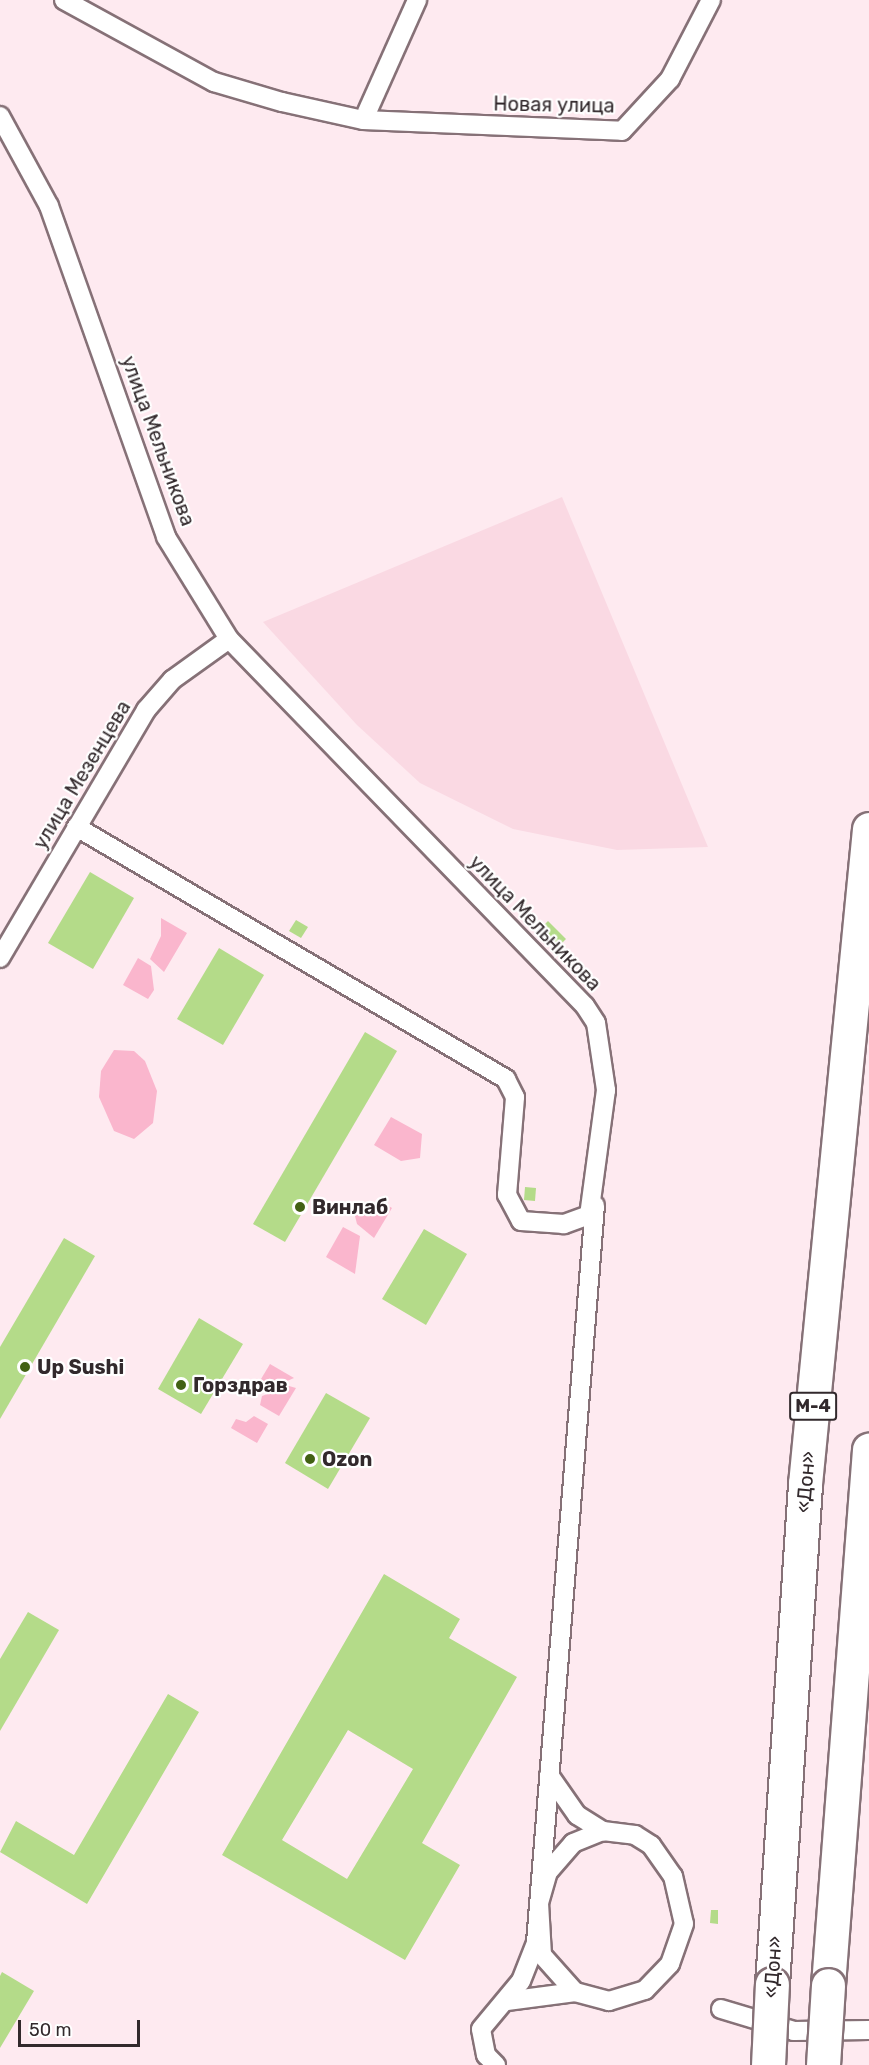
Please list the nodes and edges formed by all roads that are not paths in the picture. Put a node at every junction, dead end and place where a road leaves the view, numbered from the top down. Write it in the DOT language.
graph roads {
  1 [pos="64,0"];
  2 [pos="417,0"];
  3 [pos="711,0"];
  4 [pos="0,116"];
  5 [pos="365,116"];
  6 [pos="229,639"];
  7 [pos="77,827"];
  8 [pos="869,829"];
  9 [pos="0,958"];
  10 [pos="595,1201"];
  11 [pos="869,1450"];
  12 [pos="549,1775"];
  13 [pos="603,1831"];
  14 [pos="539,1904"];
  15 [pos="575,1992"];
  16 [pos="507,2001"];
  17 [pos="721,2008"];
  18 [pos="869,2030"];
  19 [pos="496,2065"];
  20 [pos="768,2065"];
  21 [pos="823,2065"];
  1 -- 5 [label="street, Новая улица"];
  2 -- 5 [label="street"];
  3 -- 5 [label="street, Новая улица"];
  4 -- 6 [label="street, улица Мельникова"];
  6 -- 7 [label="street, улица Мезенцева"];
  6 -- 10 [label="street, улица Мельникова"];
  7 -- 9 [label="street, улица Мезенцева"];
  7 -- 10 [label="street"];
  8 -- 20 [label="highway, «Дон» / М-4, bridge"];
  10 -- 12 [label="street, улица Мельникова"];
  11 -- 21 [label="highway, bridge"];
  12 -- 13 [label="street"];
  12 -- 14 [label="street, улица Мельникова"];
  13 -- 14 [label="street"];
  13 -- 15 [label="street"];
  14 -- 15 [label="street"];
  14 -- 16 [label="street"];
  15 -- 16 [label="street"];
  16 -- 19 [label="street"];
  17 -- 18 [label="street"];
}
